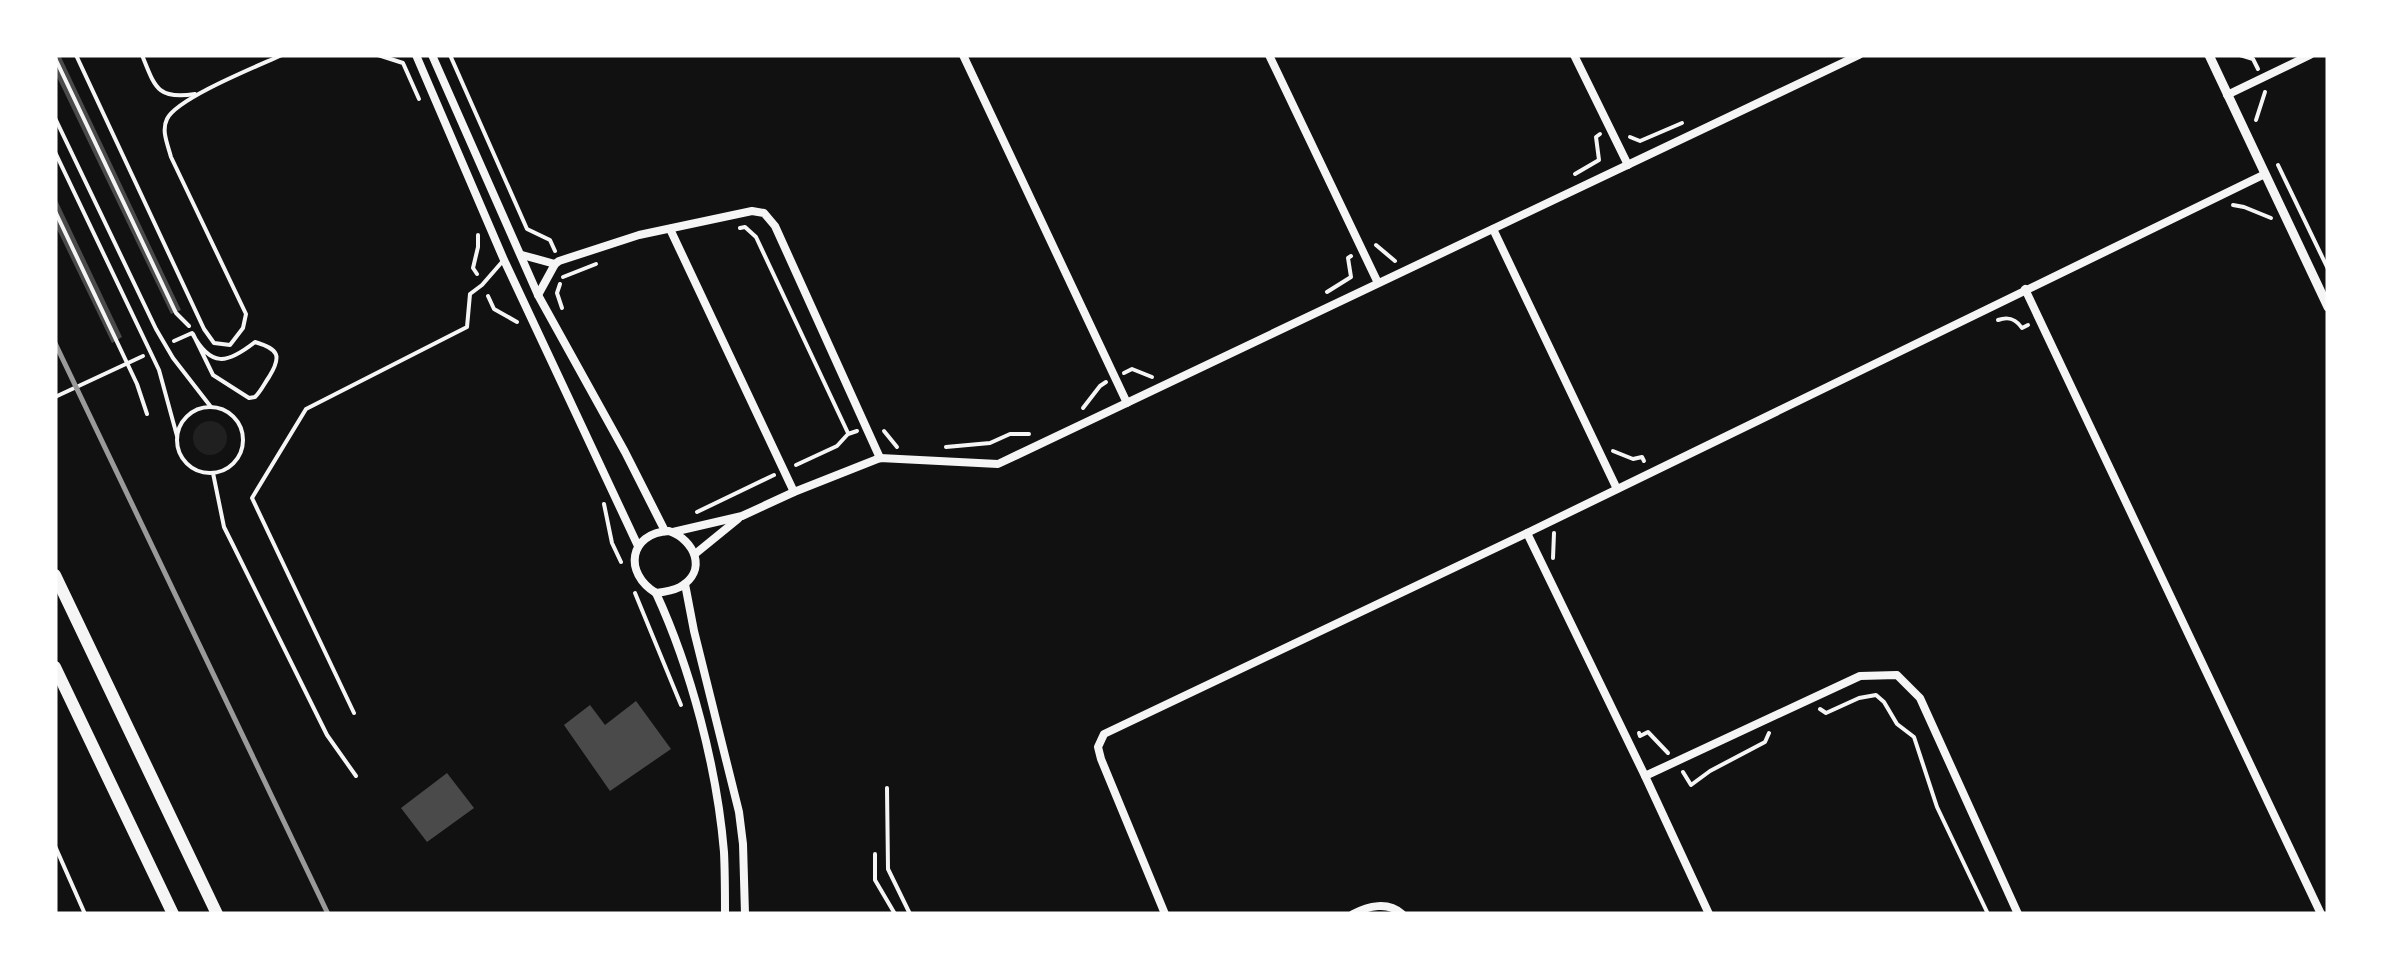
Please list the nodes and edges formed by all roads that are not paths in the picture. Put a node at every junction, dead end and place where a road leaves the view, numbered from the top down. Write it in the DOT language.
graph roads {
  1 [pos="76,55"];
  2 [pos="142,55"];
  3 [pos="282,55"];
  4 [pos="416,55"];
  5 [pos="432,55"];
  6 [pos="963,55"];
  7 [pos="1269,55"];
  8 [pos="1574,55"];
  9 [pos="1859,55"];
  10 [pos="2208,55"];
  11 [pos="2310,55"];
  12 [pos="200,94"];
  13 [pos="2228,95"];
  14 [pos="55,118"];
  15 [pos="55,152"];
  16 [pos="1628,165"];
  17 [pos="2265,174"];
  18 [pos="670,229"];
  19 [pos="1493,229"];
  20 [pos="522,255"];
  21 [pos="504,260"];
  22 [pos="557,262"];
  23 [pos="1378,283"];
  24 [pos="2025,289"];
  25 [pos="538,295"];
  26 [pos="2328,307"];
  27 [pos="1127,403"];
  28 [pos="212,406"];
  29 [pos="176,436"];
  30 [pos="880,458"];
  31 [pos="213,474"];
  32 [pos="1617,489"];
  33 [pos="794,492"];
  34 [pos="742,516"];
  35 [pos="669,532"];
  36 [pos="1526,534"];
  37 [pos="638,546"];
  38 [pos="695,554"];
  39 [pos="55,576"];
  40 [pos="685,584"];
  41 [pos="656,593"];
  42 [pos="55,667"];
  43 [pos="354,713"];
  44 [pos="724,746"];
  45 [pos="708,751"];
  46 [pos="356,776"];
  47 [pos="1645,776"];
  48 [pos="887,788"];
  49 [pos="173,914"];
  50 [pos="218,914"];
  51 [pos="725,914"];
  52 [pos="745,914"];
  53 [pos="910,914"];
  54 [pos="1165,914"];
  55 [pos="1353,914"];
  56 [pos="1402,914"];
  57 [pos="1709,914"];
  58 [pos="2018,914"];
  59 [pos="2320,914"];
  1 -- 12 [label="lane"];
  2 -- 12 [label="lane"];
  3 -- 12 [label="lane"];
  4 -- 21 [label="street"];
  5 -- 20 [label="street"];
  6 -- 27 [label="street"];
  7 -- 23 [label="street"];
  8 -- 16 [label="street"];
  9 -- 16 [label="street"];
  10 -- 13 [label="street"];
  11 -- 13 [label="street"];
  13 -- 17 [label="street"];
  14 -- 28 [label="lane"];
  15 -- 29 [label="lane"];
  16 -- 19 [label="street"];
  17 -- 24 [label="street"];
  17 -- 26 [label="street"];
  18 -- 22 [label="street"];
  18 -- 30 [label="street"];
  18 -- 33 [label="street"];
  19 -- 23 [label="street"];
  19 -- 32 [label="street"];
  20 -- 22 [label="street"];
  20 -- 25 [label="street"];
  21 -- 37 [label="street"];
  21 -- 43 [label="lane"];
  22 -- 25 [label="street"];
  23 -- 27 [label="street"];
  24 -- 32 [label="street"];
  24 -- 59 [label="street"];
  25 -- 35 [label="street"];
  27 -- 30 [label="street"];
  28 -- 29 [label="lane"];
  28 -- 31 [label="lane"];
  29 -- 31 [label="lane"];
  30 -- 33 [label="street"];
  31 -- 46 [label="lane"];
  32 -- 36 [label="street"];
  33 -- 34 [label="street"];
  34 -- 35 [label="street"];
  34 -- 38 [label="street"];
  35 -- 37 [label="street"];
  35 -- 38 [label="street"];
  36 -- 47 [label="street"];
  36 -- 54 [label="street"];
  37 -- 41 [label="street"];
  38 -- 40 [label="street"];
  39 -- 50 [label="highway"];
  40 -- 41 [label="street"];
  40 -- 44 [label="street"];
  41 -- 45 [label="street"];
  42 -- 49 [label="highway"];
  44 -- 45 [label="street"];
  44 -- 52 [label="street"];
  45 -- 51 [label="street"];
  47 -- 57 [label="street"];
  47 -- 58 [label="street"];
  48 -- 53 [label="lane"];
  55 -- 56 [label="street"];
}
